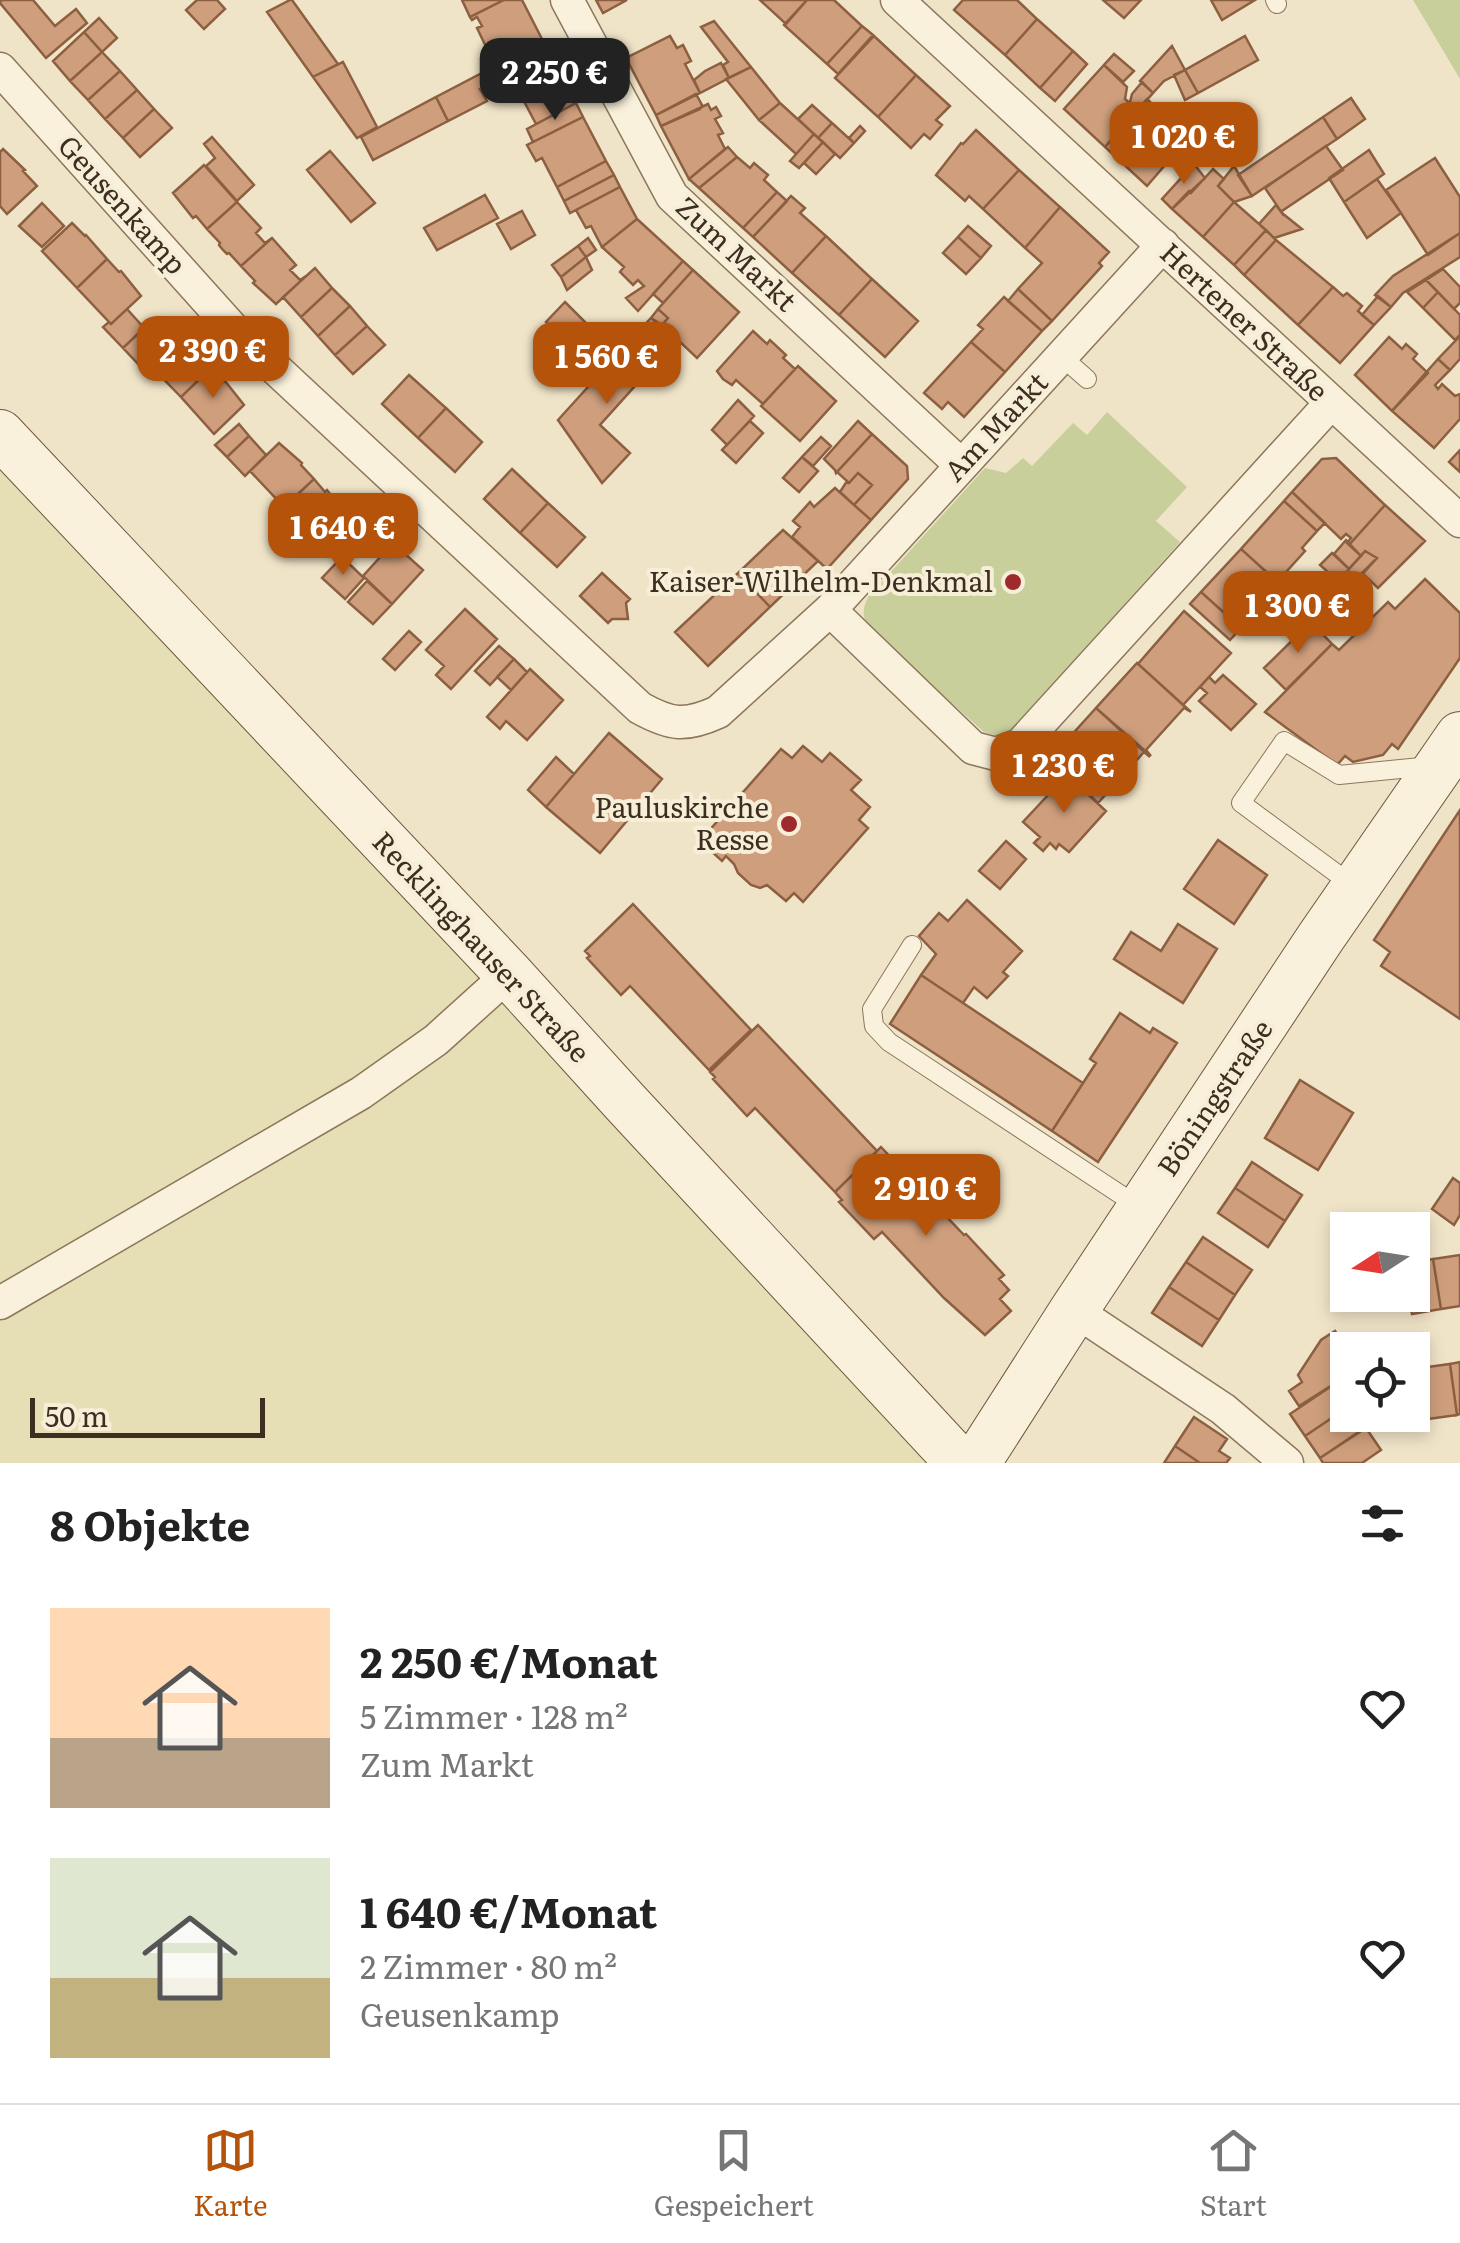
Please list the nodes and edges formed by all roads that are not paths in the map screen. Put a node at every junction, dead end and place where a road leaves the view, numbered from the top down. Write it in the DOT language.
graph roads {
  1 [pos="567,0"];
  2 [pos="896,0"];
  3 [pos="0,69"];
  4 [pos="1163,245"];
  5 [pos="1061,356"];
  6 [pos="1087,379"];
  7 [pos="1331,403"];
  8 [pos="0,434"];
  9 [pos="961,464"];
  10 [pos="1460,521"];
  11 [pos="830,610"];
  12 [pos="696,722"];
  13 [pos="1450,751"];
  14 [pos="1356,887"];
  15 [pos="912,945"];
  16 [pos="509,974"];
  17 [pos="1142,1208"];
  18 [pos="0,1303"];
  19 [pos="1074,1310"];
  20 [pos="960,1463"];
  21 [pos="976,1463"];
  22 [pos="1287,1463"];
  1 -- 9 [label="street, Zum Markt"];
  2 -- 4 [label="street, Hertener Straße"];
  3 -- 12 [label="street, Geusenkamp"];
  4 -- 5 [label="street, Am Markt"];
  4 -- 7 [label="street, Hertener Straße"];
  5 -- 6 [label="lane"];
  5 -- 9 [label="street, Am Markt"];
  7 -- 10 [label="street, Hertener Straße"];
  7 -- 11 [label="street"];
  8 -- 16 [label="main road, Recklinghauser Straße"];
  9 -- 11 [label="street, Am Markt"];
  11 -- 12 [label="street, Am Markt"];
  13 -- 14 [label="main road, Böningstraße"];
  13 -- 14 [label="lane"];
  14 -- 17 [label="main road, Böningstraße"];
  15 -- 17 [label="lane"];
  16 -- 18 [label="street"];
  16 -- 20 [label="main road, Recklinghauser Straße"];
  17 -- 19 [label="main road, Böningstraße"];
  19 -- 21 [label="main road, Böningstraße"];
  19 -- 22 [label="street"];
}
